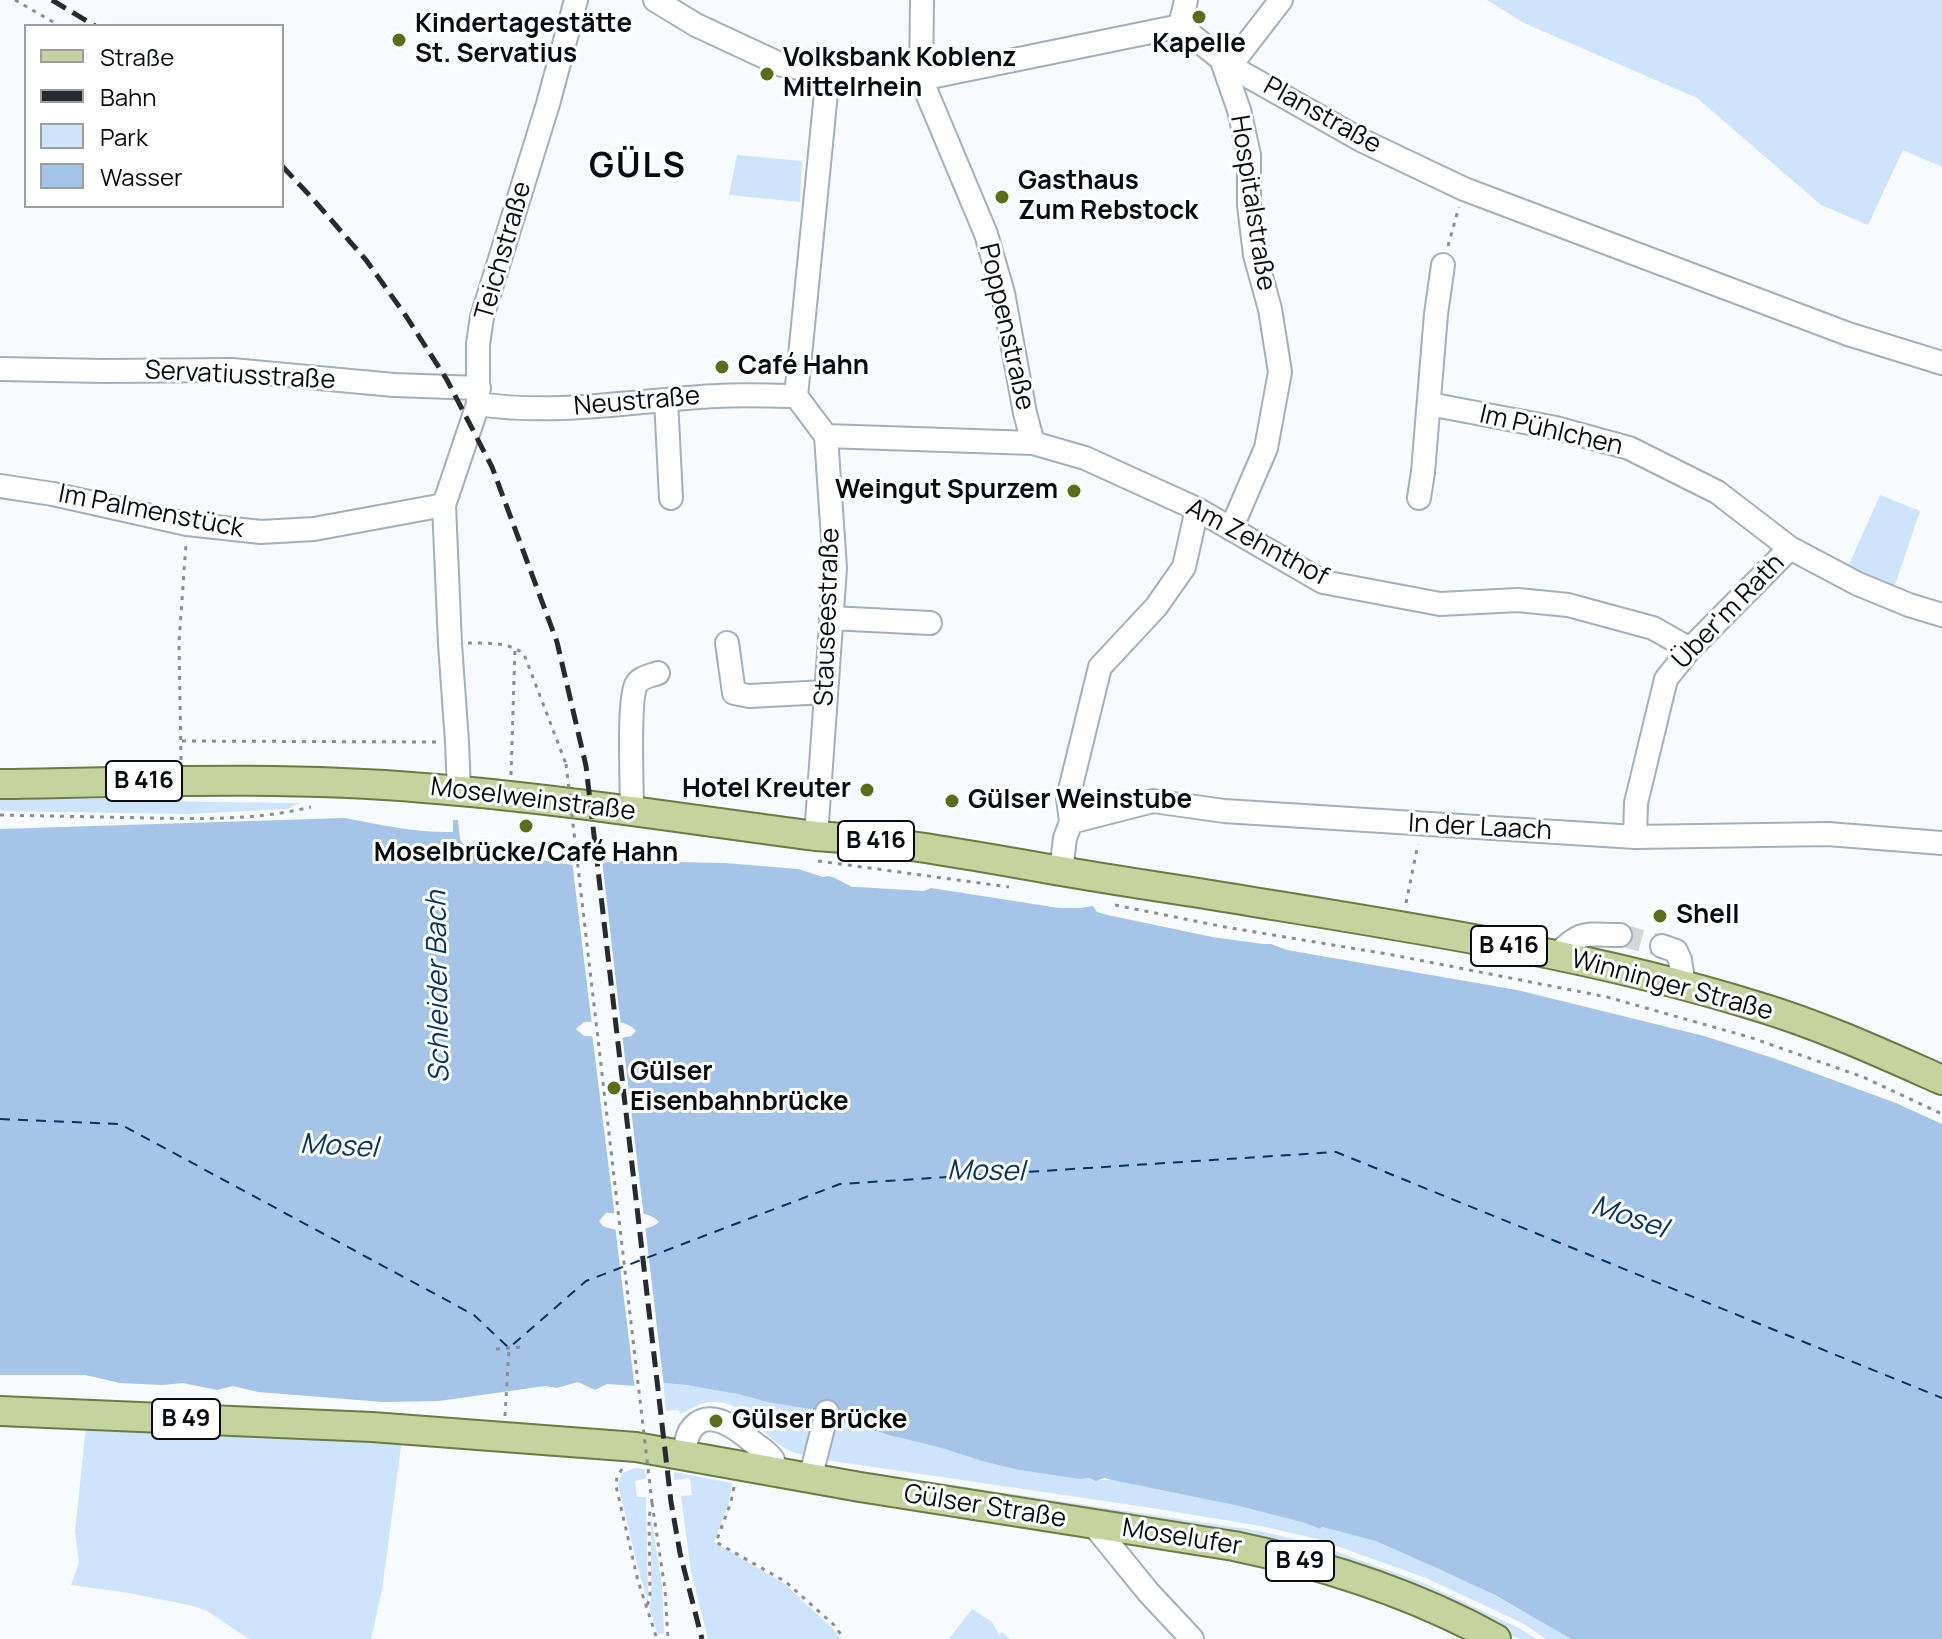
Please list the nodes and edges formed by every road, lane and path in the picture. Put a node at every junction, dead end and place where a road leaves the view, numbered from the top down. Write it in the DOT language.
graph roads {
  1 [pos="15,0"];
  2 [pos="576,0"];
  3 [pos="655,0"];
  4 [pos="922,0"];
  5 [pos="1186,0"];
  6 [pos="1281,0"];
  7 [pos="57,24"];
  8 [pos="1180,26"];
  9 [pos="1226,63"];
  10 [pos="828,73"];
  11 [pos="921,79"];
  12 [pos="1464,189"];
  13 [pos="1443,265"];
  14 [pos="1942,363"];
  15 [pos="0,369"];
  16 [pos="478,396"];
  17 [pos="796,396"];
  18 [pos="666,400"];
  19 [pos="1429,404"];
  20 [pos="826,436"];
  21 [pos="1033,443"];
  22 [pos="0,486"];
  23 [pos="671,498"];
  24 [pos="1419,498"];
  25 [pos="444,505"];
  26 [pos="1197,509"];
  27 [pos="187,524"];
  28 [pos="1231,529"];
  29 [pos="1790,548"];
  30 [pos="1942,615"];
  31 [pos="831,618"];
  32 [pos="930,623"];
  33 [pos="727,643"];
  34 [pos="465,644"];
  35 [pos="515,647"];
  36 [pos="1690,649"];
  37 [pos="658,673"];
  38 [pos="826,692"];
  39 [pos="182,741"];
  40 [pos="457,742"];
  41 [pos="511,776"];
  42 [pos="180,781"];
  43 [pos="0,784"];
  44 [pos="459,791"];
  45 [pos="322,804"];
  46 [pos="632,811"];
  47 [pos="0,815"];
  48 [pos="1071,822"];
  49 [pos="1422,825"];
  50 [pos="816,836"];
  51 [pos="1635,837"];
  52 [pos="1942,843"];
  53 [pos="852,866"];
  54 [pos="1061,871"];
  55 [pos="1014,888"];
  56 [pos="1103,903"];
  57 [pos="1404,912"];
  58 [pos="1620,935"];
  59 [pos="1662,946"];
  60 [pos="1557,955"];
  61 [pos="1684,986"];
  62 [pos="1942,1080"];
  63 [pos="1942,1114"];
  64 [pos="522,1347"];
  65 [pos="509,1348"];
  66 [pos="496,1349"];
  67 [pos="506,1404"];
  68 [pos="0,1411"];
  69 [pos="827,1412"];
  70 [pos="683,1456"];
  71 [pos="627,1465"];
  72 [pos="774,1472"];
  73 [pos="810,1479"];
  74 [pos="736,1481"];
  75 [pos="652,1503"];
  76 [pos="1092,1523"];
  77 [pos="646,1605"];
  78 [pos="657,1639"];
  79 [pos="668,1639"];
  80 [pos="844,1639"];
  81 [pos="1192,1639"];
  82 [pos="1496,1639"];
  1 -- 7 [label="path"];
  2 -- 16 [label="street, Teichstraße"];
  3 -- 10 [label="street"];
  4 -- 11 [label="street"];
  5 -- 8 [label="street"];
  6 -- 9 [label="street"];
  8 -- 9 [label="street, Planstraße"];
  8 -- 11 [label="street"];
  9 -- 12 [label="street, Planstraße"];
  9 -- 28 [label="street, Hospitalstraße"];
  10 -- 11 [label="street"];
  10 -- 17 [label="street"];
  11 -- 21 [label="street, Poppenstraße"];
  12 -- 13 [label="path"];
  12 -- 14 [label="street, Planstraße"];
  13 -- 19 [label="street"];
  15 -- 16 [label="street, Servatiusstraße"];
  16 -- 18 [label="street, Neustraße"];
  16 -- 25 [label="street, Teichstraße"];
  17 -- 18 [label="street, Neustraße"];
  17 -- 20 [label="street"];
  18 -- 23 [label="street"];
  19 -- 24 [label="street"];
  19 -- 29 [label="street, Im Pühlchen"];
  20 -- 21 [label="street, Am Zehnthof"];
  20 -- 31 [label="street, Stauseestraße"];
  21 -- 26 [label="street, Am Zehnthof"];
  22 -- 27 [label="street, Im Palmenstück"];
  25 -- 27 [label="street, Im Palmenstück"];
  25 -- 40 [label="street, Teichstraße"];
  26 -- 28 [label="street, Am Zehnthof"];
  26 -- 48 [label="street"];
  27 -- 39 [label="path"];
  28 -- 36 [label="street, Am Zehnthof"];
  29 -- 30 [label="street, Über'm Rath"];
  29 -- 36 [label="street, Über'm Rath"];
  31 -- 32 [label="street"];
  31 -- 38 [label="street, Stauseestraße"];
  33 -- 38 [label="street"];
  34 -- 35 [label="path"];
  35 -- 41 [label="path"];
  35 -- 75 [label="path, bridge"];
  36 -- 51 [label="street, Über'm Rath"];
  37 -- 46 [label="street"];
  38 -- 50 [label="street, Stauseestraße"];
  39 -- 40 [label="path"];
  39 -- 42 [label="path"];
  40 -- 44 [label="street, Teichstraße"];
  42 -- 43 [label="main road, Moselweinstraße / B 416"];
  42 -- 44 [label="main road, Moselweinstraße / B 416"];
  44 -- 46 [label="main road, Moselweinstraße / B 416"];
  45 -- 47 [label="path"];
  46 -- 50 [label="main road, Moselweinstraße / B 416"];
  48 -- 49 [label="street, In der Laach"];
  48 -- 54 [label="street"];
  49 -- 51 [label="street, In der Laach"];
  49 -- 57 [label="path"];
  50 -- 54 [label="main road, Moselweinstraße / B 416"];
  51 -- 52 [label="street, In der Laach"];
  53 -- 55 [label="path"];
  54 -- 60 [label="main road, Winninger Straße / B 416"];
  56 -- 63 [label="path"];
  58 -- 60 [label="street"];
  59 -- 61 [label="street"];
  60 -- 61 [label="main road, Winninger Straße / B 416"];
  61 -- 62 [label="main road, Winninger Straße / B 416"];
  64 -- 65 [label="path"];
  65 -- 66 [label="path"];
  65 -- 67 [label="path"];
  68 -- 70 [label="main road, Gülser Straße / B 49"];
  69 -- 73 [label="street"];
  70 -- 72 [label="main road, Gülser Straße / B 49"];
  70 -- 72 [label="street"];
  71 -- 77 [label="path"];
  72 -- 73 [label="main road, Gülser Straße / B 49"];
  73 -- 76 [label="main road, Gülser Straße / B 49"];
  74 -- 80 [label="path"];
  75 -- 77 [label="path"];
  75 -- 79 [label="path"];
  76 -- 81 [label="street, Gülser Straße"];
  76 -- 82 [label="main road, Moselufer / B 49"];
  77 -- 78 [label="path"];
}
